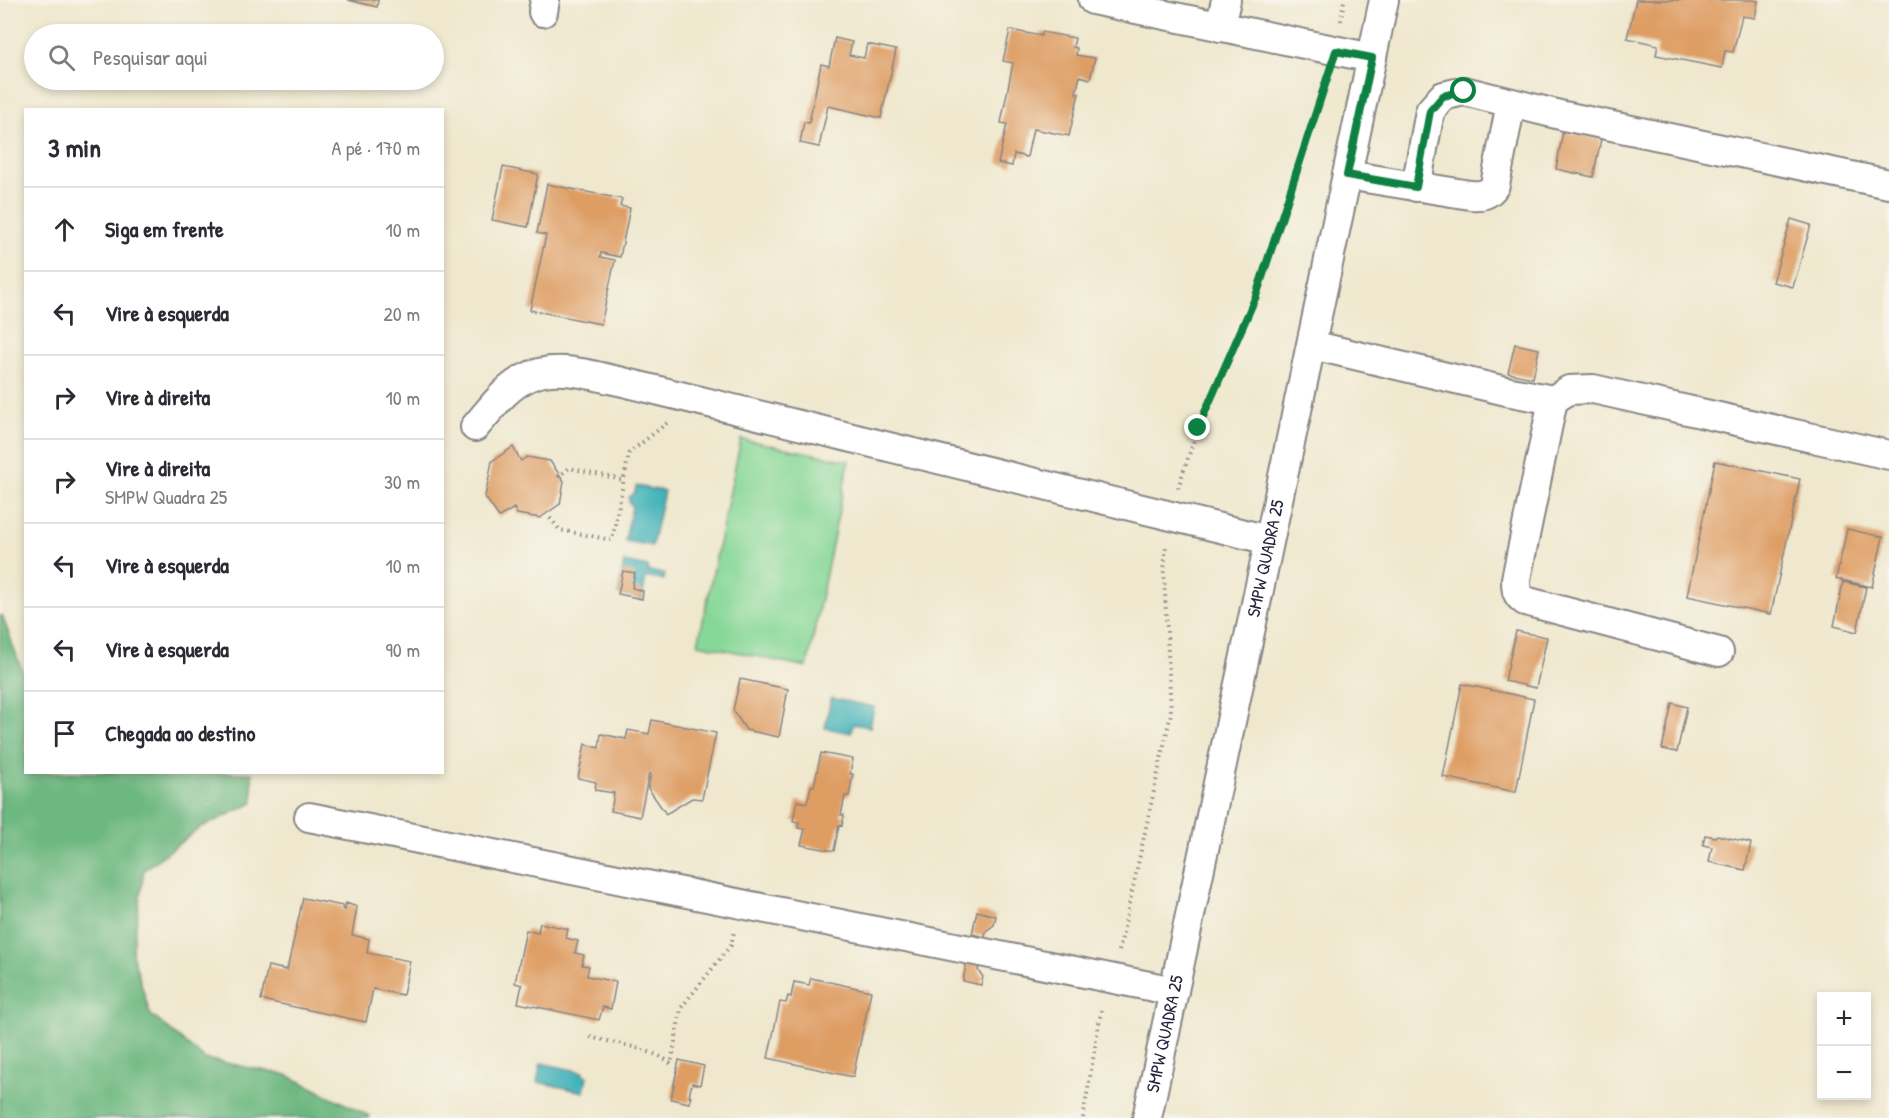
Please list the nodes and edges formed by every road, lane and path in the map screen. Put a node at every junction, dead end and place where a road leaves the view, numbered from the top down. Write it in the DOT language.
graph roads {
  1 [pos="1093,0"];
  2 [pos="1344,0"];
  3 [pos="1377,1"];
  4 [pos="1223,13"];
  5 [pos="1336,51"];
  6 [pos="1372,58"];
  7 [pos="1511,103"];
  8 [pos="1347,175"];
  9 [pos="1889,184"];
  10 [pos="1416,187"];
  11 [pos="1312,345"];
  12 [pos="696,400"];
  13 [pos="1553,400"];
  14 [pos="475,427"];
  15 [pos="1889,455"];
  16 [pos="558,477"];
  17 [pos="624,480"];
  18 [pos="1168,516"];
  19 [pos="550,518"];
  20 [pos="1269,540"];
  21 [pos="1719,652"];
  22 [pos="309,818"];
  23 [pos="741,905"];
  24 [pos="1107,978"];
  25 [pos="1174,991"];
  26 [pos="590,1037"];
  27 [pos="1083,1118"];
  28 [pos="1147,1118"];
  1 -- 4 [label="street"];
  2 -- 5 [label="path"];
  3 -- 6 [label="street, SMPW QUADRA 25"];
  4 -- 5 [label="street"];
  5 -- 6 [label="street"];
  5 -- 18 [label="path"];
  6 -- 8 [label="street, SMPW QUADRA 25"];
  7 -- 9 [label="street"];
  7 -- 10 [label="street"];
  7 -- 10 [label="street"];
  8 -- 10 [label="street"];
  8 -- 11 [label="street, SMPW QUADRA 25"];
  11 -- 13 [label="street"];
  11 -- 20 [label="street, SMPW QUADRA 25"];
  12 -- 14 [label="street"];
  12 -- 17 [label="path"];
  12 -- 18 [label="street"];
  13 -- 15 [label="street"];
  13 -- 21 [label="street"];
  16 -- 17 [label="path"];
  17 -- 19 [label="path"];
  18 -- 20 [label="street"];
  18 -- 24 [label="path"];
  20 -- 25 [label="street, SMPW QUADRA 25"];
  22 -- 23 [label="street"];
  23 -- 24 [label="street"];
  23 -- 26 [label="path"];
  24 -- 25 [label="street"];
  24 -- 27 [label="path"];
  25 -- 28 [label="street, SMPW QUADRA 25"];
}
